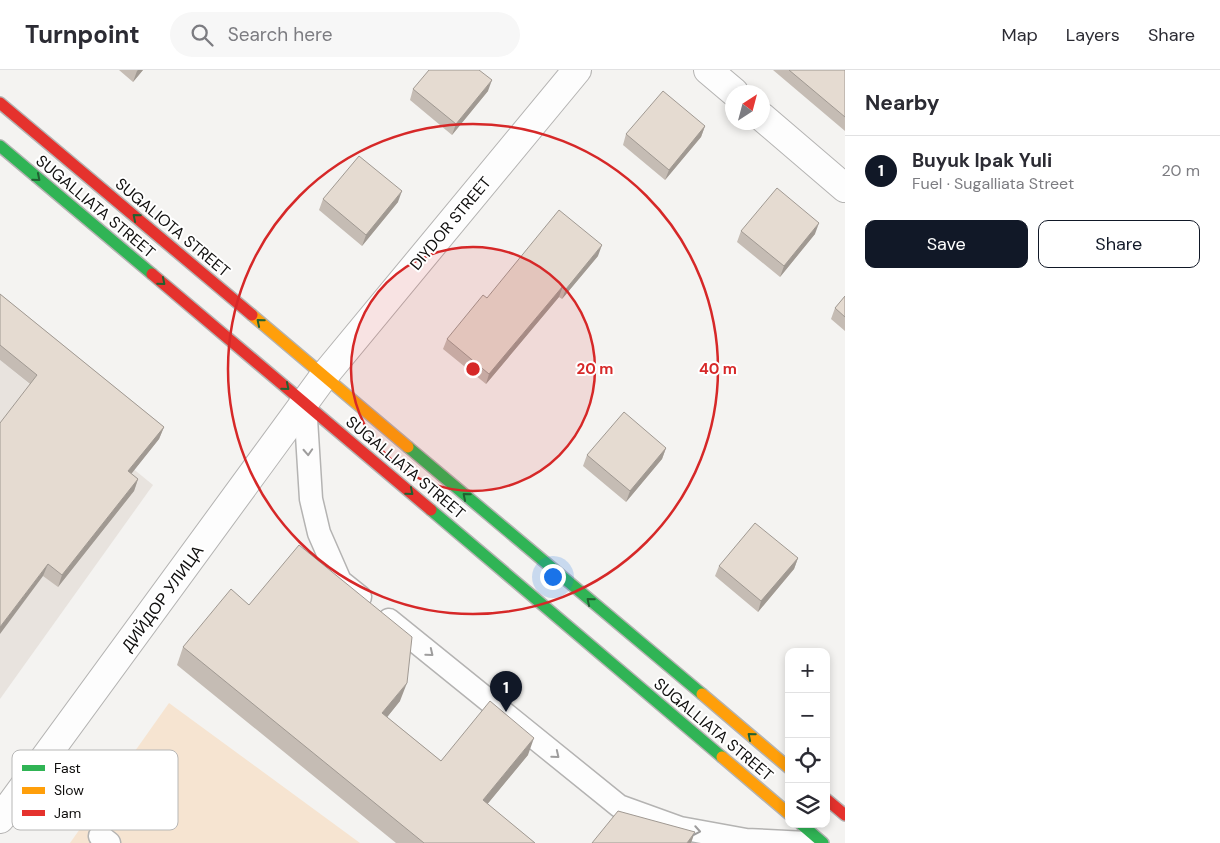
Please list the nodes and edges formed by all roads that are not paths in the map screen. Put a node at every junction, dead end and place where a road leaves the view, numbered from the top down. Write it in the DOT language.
graph roads {
  1 [pos="577,70"];
  2 [pos="708,70"];
  3 [pos="726,85"];
  4 [pos="0,103"];
  5 [pos="770,124"];
  6 [pos="0,146"];
  7 [pos="845,188"];
  8 [pos="324,376"];
  9 [pos="305,403"];
  10 [pos="51,750"];
  11 [pos="785,765"];
  12 [pos="12,803"];
  13 [pos="830,803"];
  14 [pos="785,811"];
  15 [pos="845,815"];
  16 [pos="0,819"];
  17 [pos="806,828"];
  18 [pos="807,843"];
  19 [pos="823,843"];
  1 -- 8 [label="street, DIYDOR STREET"];
  2 -- 3 [label="street"];
  8 -- 4 [label="main road, SUGALIOTA STREET, one-way"];
  5 -- 7 [label="street"];
  6 -- 9 [label="main road, SUGALLIATA STREET, one-way"];
  8 -- 9 [label="street, ДИЙДОР УЛИЦА"];
  11 -- 8 [label="main road, SUGALLIATA STREET, one-way"];
  9 -- 10 [label="street, ДИЙДОР УЛИЦА"];
  9 -- 14 [label="main road, SUGALLIATA STREET, one-way"];
  9 -- 18 [label="lane, one-way"];
  12 -- 16 [label="street, ДИЙДОР УЛИЦА"];
  13 -- 15 [label="main road"];
  17 -- 19 [label="main road"];
}
